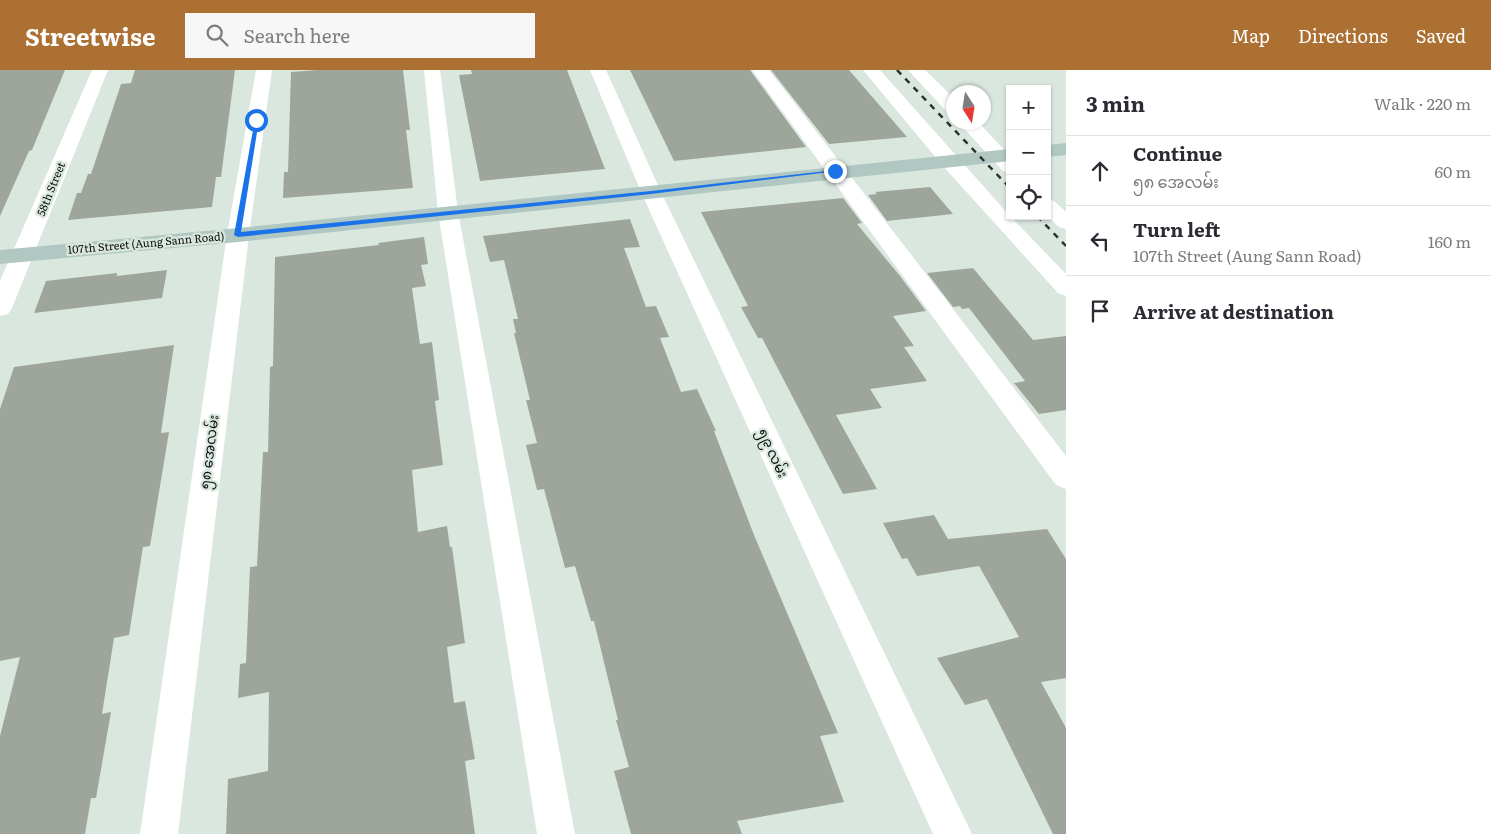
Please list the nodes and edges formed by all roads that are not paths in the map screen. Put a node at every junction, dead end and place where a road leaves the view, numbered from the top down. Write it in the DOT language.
graph roads {
  1 [pos="100,70"];
  2 [pos="264,70"];
  3 [pos="432,70"];
  4 [pos="598,70"];
  5 [pos="760,70"];
  6 [pos="871,70"];
  7 [pos="916,70"];
  8 [pos="946,101"];
  9 [pos="975,130"];
  10 [pos="1066,149"];
  11 [pos="1051,151"];
  12 [pos="1006,159"];
  13 [pos="949,160"];
  14 [pos="835,171"];
  15 [pos="651,192"];
  16 [pos="1051,208"];
  17 [pos="448,212"];
  18 [pos="1066,223"];
  19 [pos="238,235"];
  20 [pos="24,254"];
  21 [pos="0,256"];
  22 [pos="1066,288"];
  23 [pos="0,308"];
  24 [pos="1066,477"];
  25 [pos="159,834"];
  26 [pos="556,834"];
  27 [pos="953,834"];
  1 -- 20 [label="street, 58th Street"];
  2 -- 19 [label="street, ၅၈ အေလမ်း"];
  3 -- 17 [label="street"];
  4 -- 15 [label="street, ၅၉ လမ်း"];
  5 -- 14 [label="street"];
  6 -- 13 [label="street"];
  7 -- 8 [label="street"];
  9 -- 12 [label="street"];
  10 -- 11 [label="street"];
  12 -- 13 [label="street, 107th Street (Aung Sann Road)"];
  13 -- 14 [label="street, 107th Street (Aung Sann Road)"];
  13 -- 22 [label="street"];
  14 -- 15 [label="street, 107th Street (Aung Sann Road)"];
  14 -- 24 [label="street"];
  15 -- 17 [label="street, 107th Street (Aung Sann Road)"];
  15 -- 27 [label="street, ၅၉ လမ်း"];
  16 -- 18 [label="street"];
  17 -- 19 [label="street, 107th Street (Aung Sann Road)"];
  17 -- 26 [label="street"];
  19 -- 20 [label="street, 107th Street (Aung Sann Road)"];
  19 -- 25 [label="street, ၅၈ အေလမ်း"];
  20 -- 21 [label="street, 107th Street (Aung Sann Road)"];
  20 -- 23 [label="street, 58th Street"];
}
